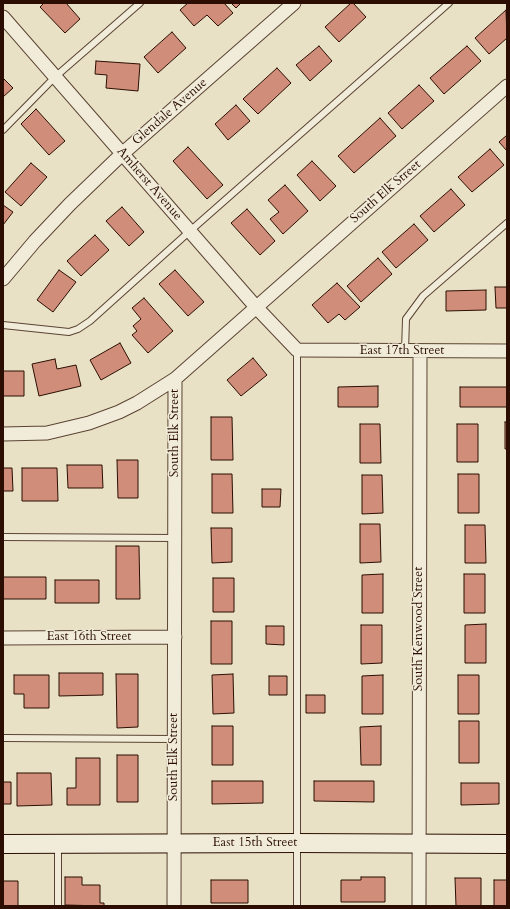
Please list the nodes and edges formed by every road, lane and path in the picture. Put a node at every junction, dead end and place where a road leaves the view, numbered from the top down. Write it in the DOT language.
graph roads {
  1 [pos="140,3"];
  2 [pos="294,3"];
  3 [pos="449,3"];
  4 [pos="3,17"];
  5 [pos="55,77"];
  6 [pos="507,86"];
  7 [pos="3,130"];
  8 [pos="122,154"];
  9 [pos="507,223"];
  10 [pos="190,231"];
  11 [pos="3,279"];
  12 [pos="256,307"];
  13 [pos="3,325"];
  14 [pos="297,350"];
  15 [pos="405,351"];
  16 [pos="420,351"];
  17 [pos="507,351"];
  18 [pos="175,379"];
  19 [pos="3,434"];
  20 [pos="3,537"];
  21 [pos="175,538"];
  22 [pos="175,637"];
  23 [pos="3,638"];
  24 [pos="3,738"];
  25 [pos="174,739"];
  26 [pos="297,843"];
  27 [pos="3,844"];
  28 [pos="58,844"];
  29 [pos="174,844"];
  30 [pos="419,844"];
  31 [pos="507,844"];
  32 [pos="58,906"];
  33 [pos="174,906"];
  34 [pos="297,906"];
  35 [pos="419,906"];
  1 -- 5 [label="lane"];
  2 -- 8 [label="street, Glendale Avenue"];
  3 -- 10 [label="lane"];
  4 -- 5 [label="street, Amherst Avenue"];
  5 -- 7 [label="lane"];
  5 -- 8 [label="street, Amherst Avenue"];
  6 -- 12 [label="street, South Elk Street"];
  8 -- 10 [label="street, Amherst Avenue"];
  8 -- 11 [label="street, Glendale Avenue"];
  9 -- 15 [label="lane"];
  10 -- 12 [label="street, Amherst Avenue"];
  10 -- 13 [label="lane"];
  12 -- 14 [label="street, Amherst Avenue"];
  12 -- 18 [label="street, South Elk Street"];
  14 -- 15 [label="street, East 17th Street"];
  14 -- 26 [label="lane"];
  15 -- 16 [label="street, East 17th Street"];
  16 -- 17 [label="street, East 17th Street"];
  16 -- 30 [label="street, South Kenwood Street"];
  18 -- 19 [label="street"];
  18 -- 21 [label="street, South Elk Street"];
  20 -- 21 [label="lane"];
  21 -- 22 [label="street, South Elk Street"];
  22 -- 23 [label="street, East 16th Street"];
  22 -- 25 [label="street, South Elk Street"];
  24 -- 25 [label="lane"];
  25 -- 29 [label="street, South Elk Street"];
  26 -- 29 [label="main road, East 15th Street"];
  26 -- 30 [label="main road, East 15th Street"];
  26 -- 34 [label="lane"];
  27 -- 28 [label="main road, East 15th Street"];
  28 -- 29 [label="main road, East 15th Street"];
  28 -- 32 [label="lane"];
  29 -- 33 [label="street, South Elk Street"];
  30 -- 31 [label="main road, East 15th Street"];
  30 -- 35 [label="street, South Kenwood Street"];
}
